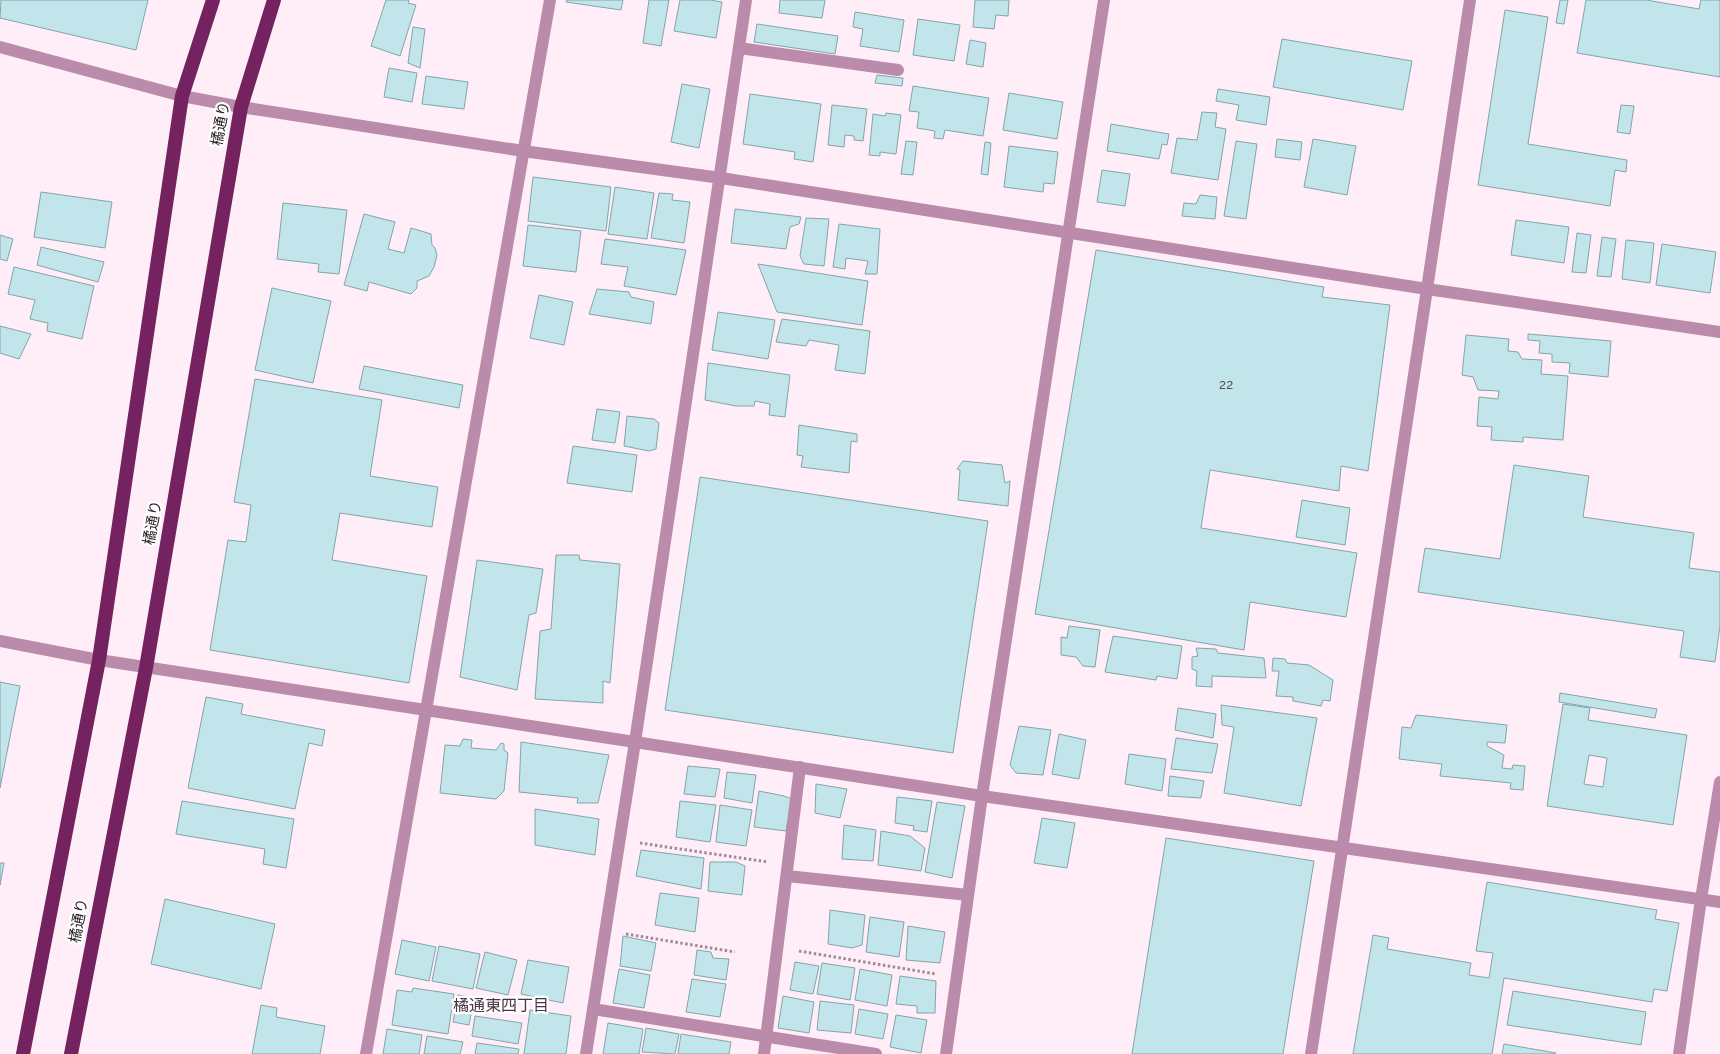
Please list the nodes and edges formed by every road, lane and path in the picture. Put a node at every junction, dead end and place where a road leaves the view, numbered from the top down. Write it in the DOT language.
graph roads {
  1 [pos="213,0"];
  2 [pos="274,0"];
  3 [pos="550,0"];
  4 [pos="746,0"];
  5 [pos="1104,0"];
  6 [pos="1470,0"];
  7 [pos="0,47"];
  8 [pos="739,48"];
  9 [pos="898,70"];
  10 [pos="182,96"];
  11 [pos="240,107"];
  12 [pos="523,151"];
  13 [pos="720,178"];
  14 [pos="1068,232"];
  15 [pos="1427,289"];
  16 [pos="1720,332"];
  17 [pos="0,641"];
  18 [pos="99,660"];
  19 [pos="146,668"];
  20 [pos="425,710"];
  21 [pos="636,742"];
  22 [pos="800,767"];
  23 [pos="1720,782"];
  24 [pos="982,796"];
  25 [pos="620,840"];
  26 [pos="1342,848"];
  27 [pos="787,870"];
  28 [pos="968,895"];
  29 [pos="1700,899"];
  30 [pos="1720,902"];
  31 [pos="606,930"];
  32 [pos="777,948"];
  33 [pos="735,952"];
  34 [pos="956,977"];
  35 [pos="593,1009"];
  36 [pos="767,1036"];
  37 [pos="23,1054"];
  38 [pos="71,1054"];
  39 [pos="366,1054"];
  40 [pos="586,1054"];
  41 [pos="764,1054"];
  42 [pos="876,1054"];
  43 [pos="946,1054"];
  44 [pos="1311,1054"];
  45 [pos="1679,1054"];
  1 -- 10 [label="highway, 橘通り"];
  2 -- 11 [label="highway, 橘通り"];
  3 -- 12 [label="street"];
  4 -- 8 [label="street"];
  5 -- 14 [label="street"];
  6 -- 15 [label="street"];
  7 -- 10 [label="street"];
  8 -- 9 [label="street"];
  8 -- 13 [label="street"];
  10 -- 11 [label="street"];
  10 -- 18 [label="highway, 橘通り"];
  11 -- 12 [label="street"];
  11 -- 19 [label="highway, 橘通り"];
  12 -- 13 [label="street"];
  12 -- 20 [label="street"];
  13 -- 14 [label="street"];
  13 -- 21 [label="street"];
  14 -- 15 [label="street"];
  14 -- 24 [label="street"];
  15 -- 16 [label="street"];
  15 -- 26 [label="street"];
  17 -- 18 [label="street"];
  18 -- 19 [label="street"];
  18 -- 37 [label="highway, 橘通り"];
  19 -- 20 [label="street"];
  19 -- 38 [label="highway, 橘通り"];
  20 -- 21 [label="street"];
  20 -- 39 [label="street"];
  21 -- 22 [label="street"];
  21 -- 25 [label="street"];
  22 -- 24 [label="street"];
  22 -- 27 [label="street"];
  23 -- 29 [label="street"];
  24 -- 26 [label="street"];
  24 -- 28 [label="street"];
  25 -- 27 [label="path"];
  25 -- 31 [label="street"];
  26 -- 29 [label="street"];
  26 -- 44 [label="street"];
  27 -- 28 [label="street"];
  27 -- 32 [label="street"];
  28 -- 34 [label="street"];
  29 -- 30 [label="street"];
  29 -- 45 [label="street"];
  31 -- 33 [label="path"];
  31 -- 35 [label="street"];
  32 -- 34 [label="path"];
  32 -- 36 [label="street"];
  34 -- 43 [label="street"];
  35 -- 36 [label="street"];
  35 -- 40 [label="street"];
  36 -- 41 [label="street"];
  36 -- 42 [label="street"];
}
